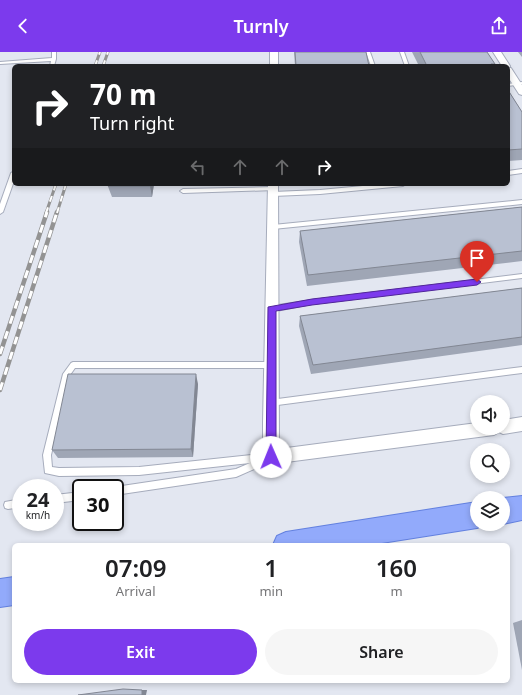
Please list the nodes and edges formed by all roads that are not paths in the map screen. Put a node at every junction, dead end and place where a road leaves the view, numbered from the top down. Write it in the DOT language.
graph roads {
  1 [pos="54,52"];
  2 [pos="274,52"];
  3 [pos="368,52"];
  4 [pos="402,52"];
  5 [pos="497,52"];
  6 [pos="54,59"];
  7 [pos="0,63"];
  8 [pos="53,64"];
  9 [pos="274,64"];
  10 [pos="372,64"];
  11 [pos="406,64"];
  12 [pos="505,64"];
  13 [pos="510,74"];
  14 [pos="517,86"];
  15 [pos="522,171"];
  16 [pos="510,173"];
  17 [pos="12,179"];
  18 [pos="382,186"];
  19 [pos="273,189"];
  20 [pos="183,191"];
  21 [pos="522,202"];
  22 [pos="0,212"];
  23 [pos="272,227"];
  24 [pos="522,276"];
  25 [pos="271,309"];
  26 [pos="270,365"];
  27 [pos="522,370"];
  28 [pos="270,403"];
  29 [pos="522,424"];
  30 [pos="510,426"];
  31 [pos="470,431"];
  32 [pos="271,457"];
  33 [pos="124,490"];
  34 [pos="12,504"];
  35 [pos="8,505"];
  36 [pos="522,508"];
  37 [pos="510,510"];
  38 [pos="470,516"];
  39 [pos="299,543"];
  40 [pos="12,591"];
  41 [pos="0,593"];
  1 -- 6 [label="lane"];
  2 -- 9 [label="street"];
  3 -- 10 [label="lane"];
  4 -- 11 [label="lane"];
  5 -- 12 [label="street"];
  6 -- 7 [label="lane"];
  6 -- 8 [label="lane"];
  13 -- 14 [label="street"];
  15 -- 16 [label="lane"];
  17 -- 22 [label="lane"];
  18 -- 19 [label="lane"];
  19 -- 20 [label="lane"];
  19 -- 23 [label="street"];
  21 -- 23 [label="lane"];
  23 -- 25 [label="street"];
  24 -- 25 [label="lane"];
  25 -- 26 [label="street"];
  26 -- 28 [label="street"];
  26 -- 32 [label="lane"];
  27 -- 28 [label="lane"];
  28 -- 32 [label="street"];
  29 -- 30 [label="street"];
  31 -- 32 [label="street"];
  32 -- 33 [label="lane"];
  34 -- 35 [label="lane"];
  36 -- 37 [label="main road"];
  38 -- 39 [label="main road"];
  40 -- 41 [label="main road"];
}
